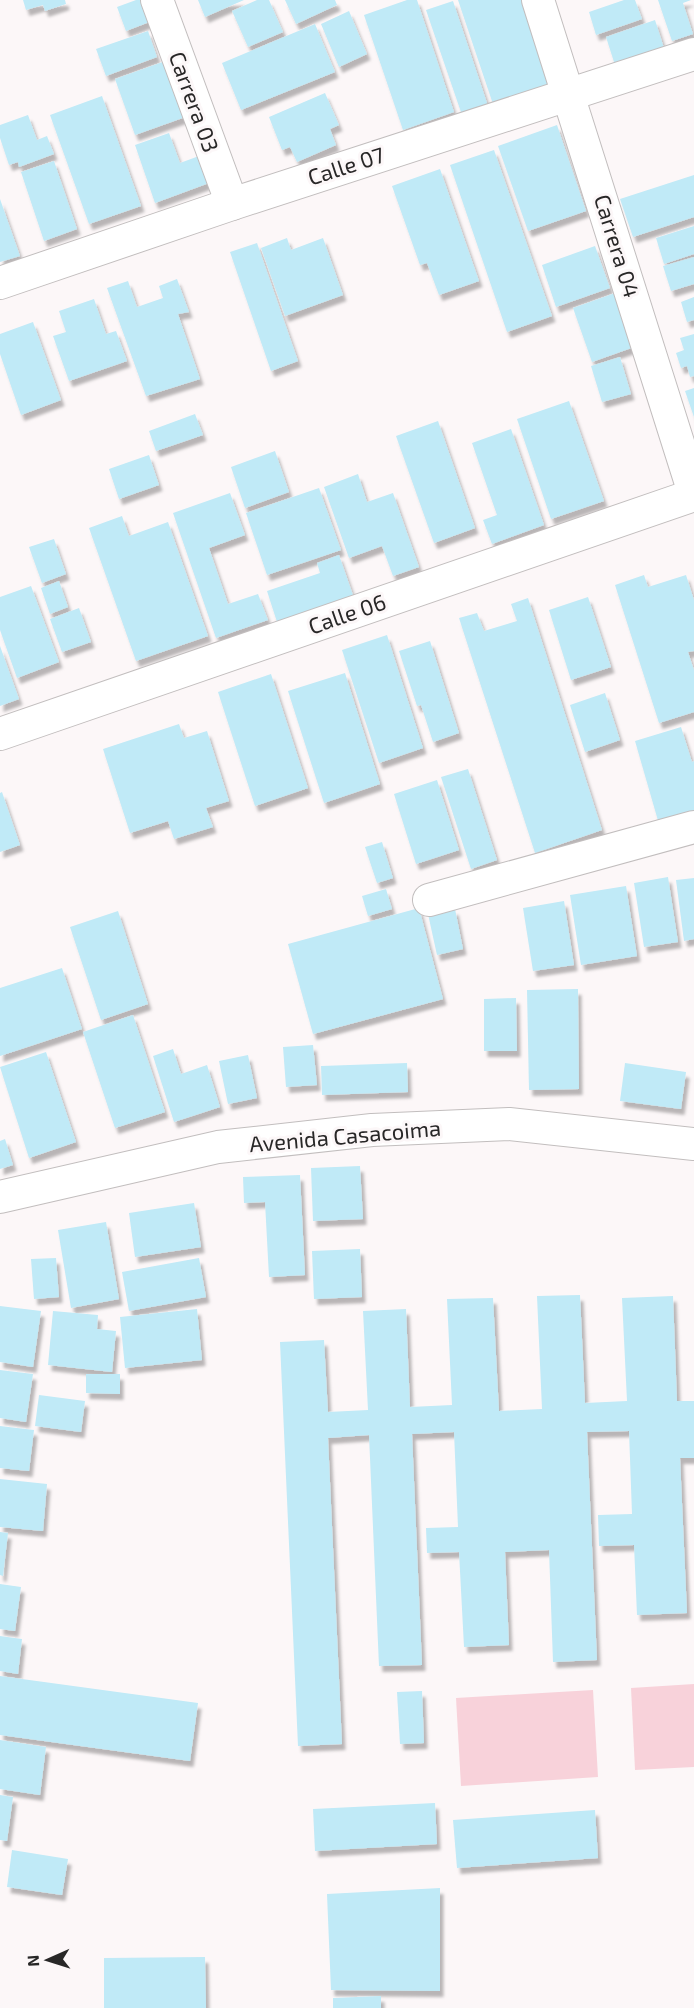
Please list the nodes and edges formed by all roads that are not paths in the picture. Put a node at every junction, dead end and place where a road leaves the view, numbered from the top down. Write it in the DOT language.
graph roads {
  1 [pos="158,0"];
  2 [pos="538,0"];
  3 [pos="694,54"];
  4 [pos="569,94"];
  5 [pos="232,204"];
  6 [pos="0,283"];
  7 [pos="694,494"];
  8 [pos="0,734"];
  9 [pos="694,827"];
  10 [pos="429,900"];
  11 [pos="694,1144"];
  12 [pos="0,1197"];
  1 -- 5 [label="street, Carrera 03"];
  2 -- 4 [label="street, Carrera 04"];
  3 -- 4 [label="street, Calle 07"];
  4 -- 5 [label="street, Calle 07"];
  4 -- 7 [label="street, Carrera 04"];
  5 -- 6 [label="street, Calle 07"];
  7 -- 8 [label="street, Calle 06"];
  9 -- 10 [label="street"];
  11 -- 12 [label="street, Avenida Casacoima"];
}
